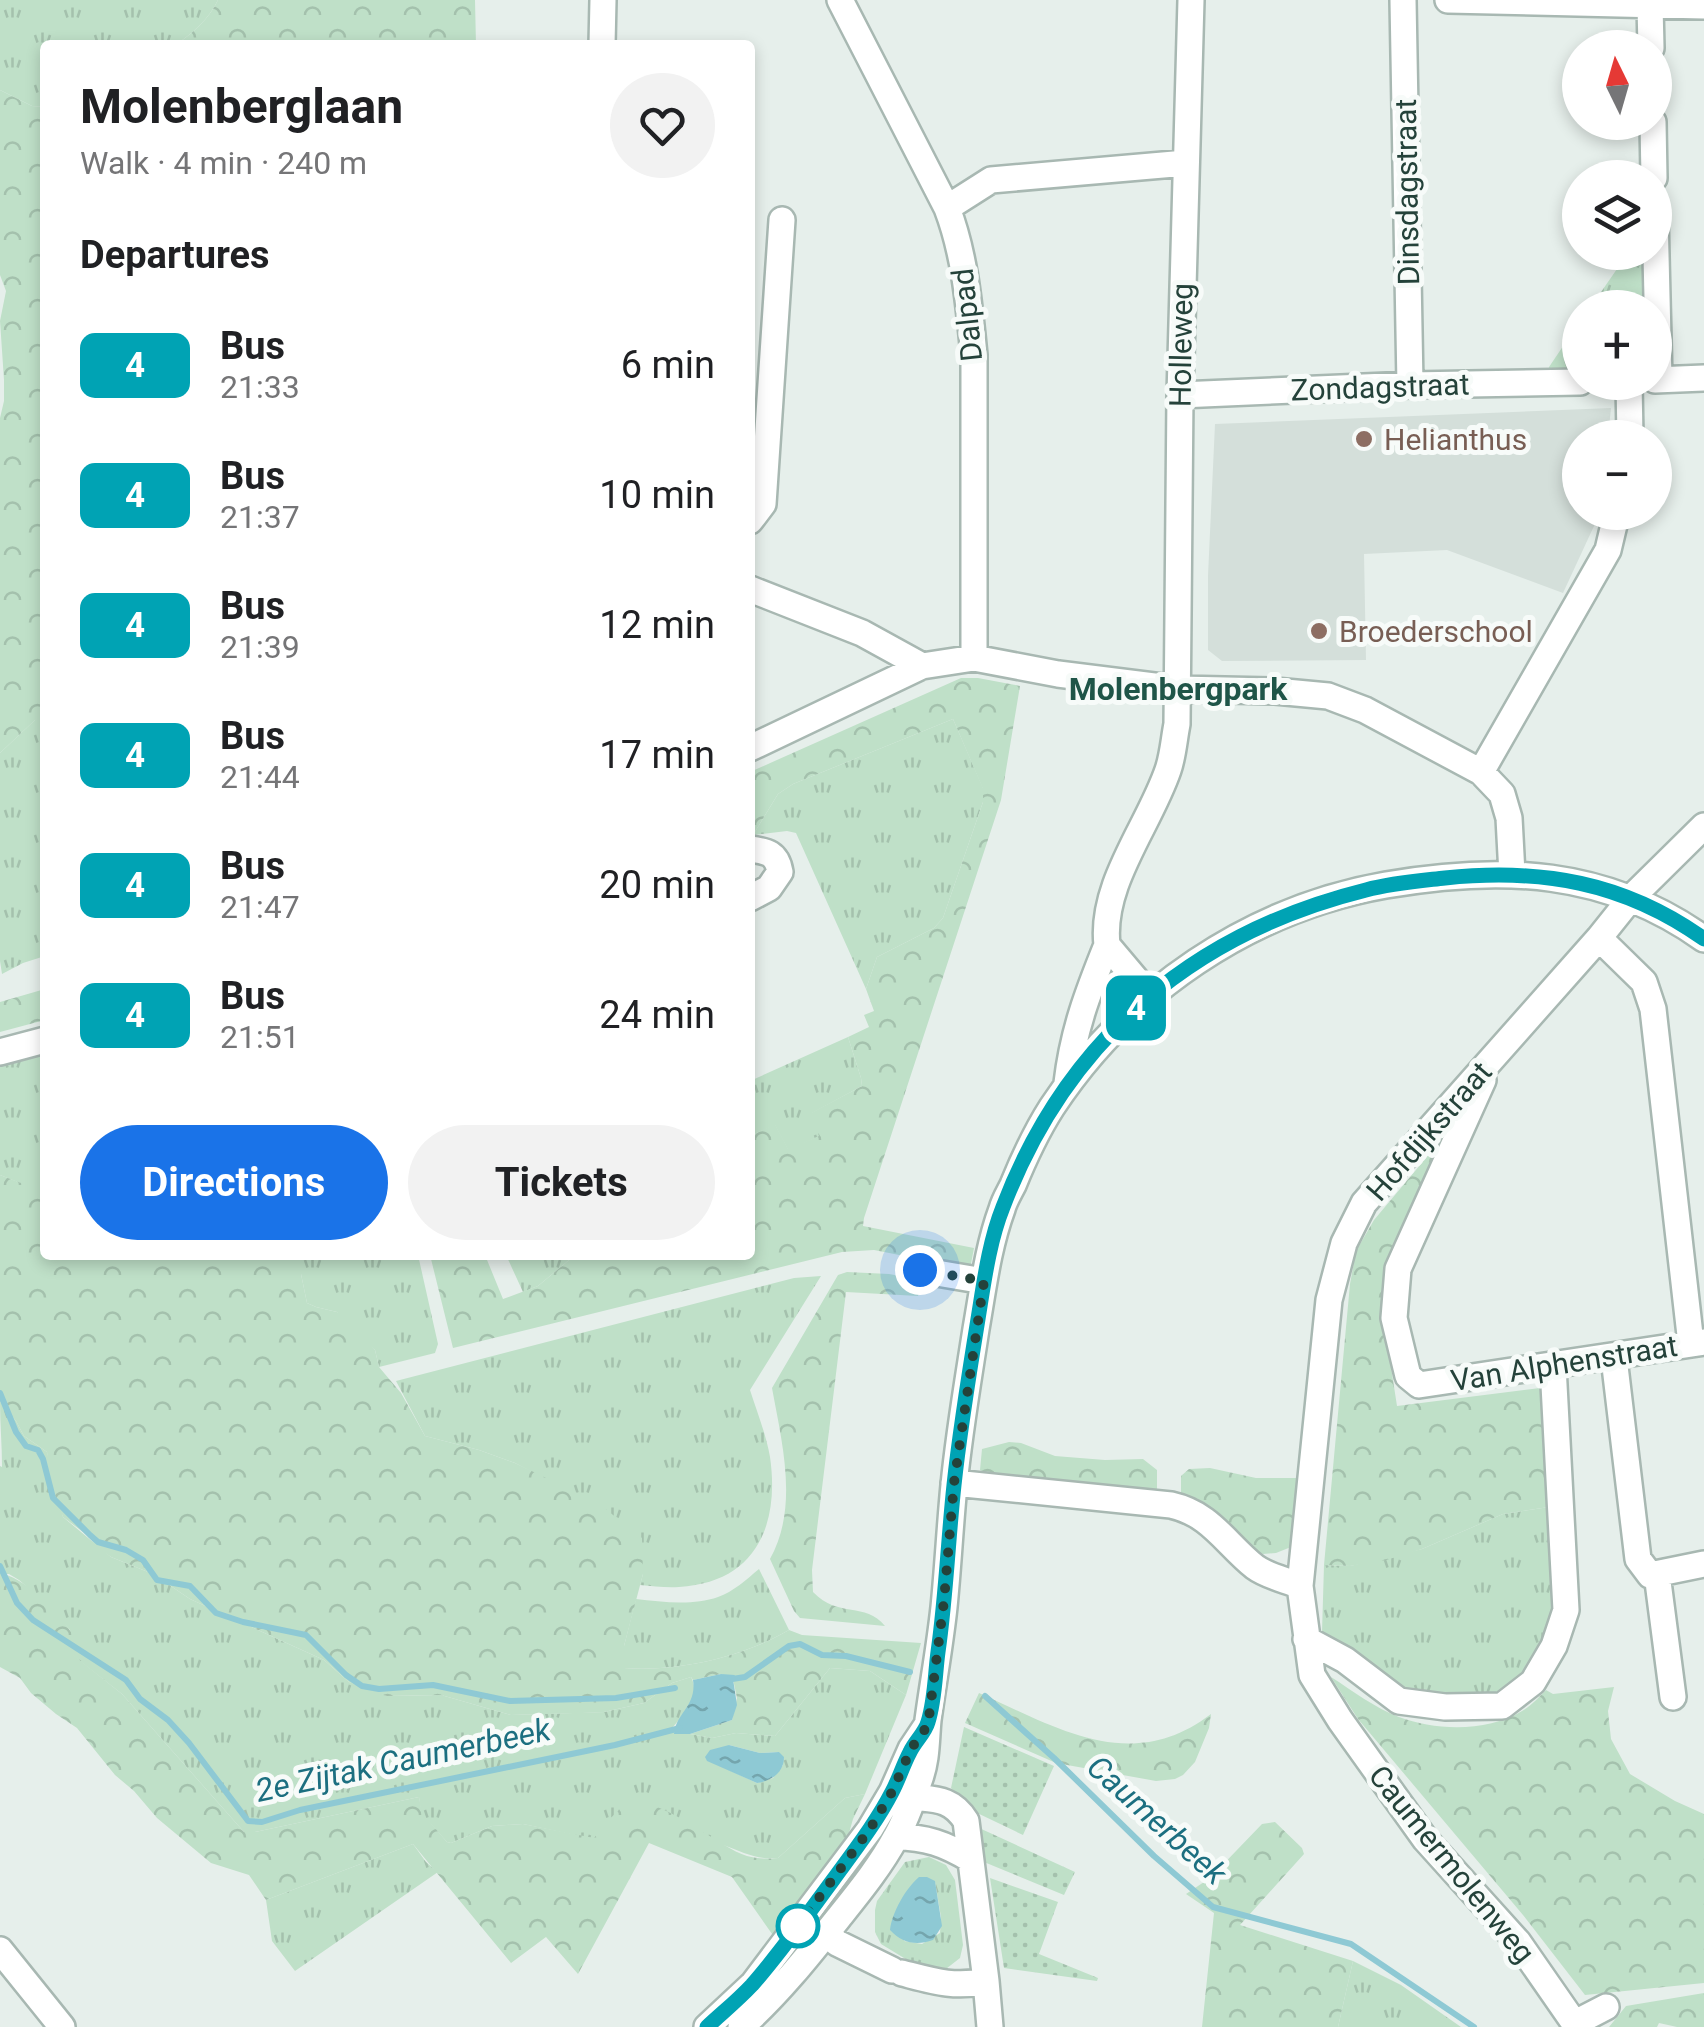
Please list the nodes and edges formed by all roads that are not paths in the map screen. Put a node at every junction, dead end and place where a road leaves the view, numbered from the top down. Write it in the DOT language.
graph roads {
  1 [pos="603,0"];
  2 [pos="840,0"];
  3 [pos="1192,0"];
  4 [pos="1403,0"];
  5 [pos="1448,0"];
  6 [pos="1650,5"];
  7 [pos="1704,6"];
  8 [pos="1651,30"];
  9 [pos="602,40"];
  10 [pos="1186,163"];
  11 [pos="948,208"];
  12 [pos="782,220"];
  13 [pos="1704,378"];
  14 [pos="1672,379"];
  15 [pos="1562,382"];
  16 [pos="1410,385"];
  17 [pos="1180,395"];
  18 [pos="755,515"];
  19 [pos="1613,530"];
  20 [pos="755,591"];
  21 [pos="974,658"];
  22 [pos="922,666"];
  23 [pos="1178,689"];
  24 [pos="755,746"];
  25 [pos="1482,772"];
  26 [pos="1704,826"];
  27 [pos="755,850"];
  28 [pos="1512,874"];
  29 [pos="755,895"];
  30 [pos="1631,898"];
  31 [pos="1698,926"];
  32 [pos="1598,938"];
  33 [pos="1107,944"];
  34 [pos="1150,996"];
  35 [pos="40,1041"];
  36 [pos="0,1052"];
  37 [pos="1493,1058"];
  38 [pos="1066,1088"];
  39 [pos="920,1270"];
  40 [pos="984,1281"];
  41 [pos="1698,1343"];
  42 [pos="1614,1358"];
  43 [pos="1553,1366"];
  44 [pos="954,1483"];
  45 [pos="1704,1564"];
  46 [pos="1657,1574"];
  47 [pos="1300,1586"];
  48 [pos="1306,1639"];
  49 [pos="1673,1697"];
  50 [pos="902,1795"];
  51 [pos="896,1837"];
  52 [pos="970,1859"];
  53 [pos="826,1933"];
  54 [pos="0,1950"];
  55 [pos="986,1981"];
  56 [pos="1606,2007"];
  57 [pos="1576,2025"];
  58 [pos="62,2027"];
  59 [pos="707,2027"];
  60 [pos="742,2027"];
  61 [pos="990,2027"];
  1 -- 9 [label="street"];
  2 -- 11 [label="street, Dalpad"];
  3 -- 10 [label="street, Holleweg"];
  4 -- 16 [label="street, Dinsdagstraat"];
  5 -- 6 [label="street"];
  6 -- 7 [label="street"];
  6 -- 8 [label="street"];
  10 -- 11 [label="street"];
  10 -- 17 [label="street, Holleweg"];
  11 -- 21 [label="street, Dalpad"];
  12 -- 18 [label="street"];
  13 -- 14 [label="street"];
  15 -- 16 [label="street, Zondagstraat"];
  16 -- 17 [label="street, Zondagstraat"];
  17 -- 23 [label="street, Holleweg"];
  19 -- 25 [label="street"];
  20 -- 22 [label="street"];
  21 -- 22 [label="street"];
  21 -- 23 [label="street"];
  22 -- 24 [label="street"];
  23 -- 25 [label="street"];
  23 -- 33 [label="street, Holleweg"];
  25 -- 28 [label="street"];
  26 -- 30 [label="street, Hofdijkstraat"];
  27 -- 29 [label="street"];
  28 -- 30 [label="street"];
  28 -- 34 [label="street"];
  30 -- 31 [label="street"];
  30 -- 32 [label="street, Hofdijkstraat"];
  32 -- 37 [label="street, Hofdijkstraat"];
  32 -- 41 [label="street"];
  33 -- 34 [label="street"];
  33 -- 38 [label="street, Holleweg"];
  34 -- 38 [label="street"];
  35 -- 36 [label="street"];
  37 -- 43 [label="street, Van Alphenstraat"];
  37 -- 47 [label="street, Hofdijkstraat"];
  38 -- 40 [label="street"];
  39 -- 40 [label="street"];
  40 -- 44 [label="street"];
  41 -- 42 [label="street, Van Alphenstraat"];
  42 -- 43 [label="street, Van Alphenstraat"];
  42 -- 46 [label="street"];
  43 -- 48 [label="street"];
  44 -- 47 [label="street"];
  44 -- 50 [label="street"];
  45 -- 46 [label="street"];
  46 -- 49 [label="street"];
  47 -- 48 [label="street, Caumermolenweg"];
  48 -- 57 [label="street, Caumermolenweg"];
  50 -- 51 [label="street"];
  50 -- 52 [label="street"];
  50 -- 59 [label="street"];
  51 -- 52 [label="street"];
  51 -- 53 [label="street"];
  52 -- 55 [label="street"];
  53 -- 55 [label="street"];
  53 -- 60 [label="street"];
  54 -- 58 [label="street"];
  55 -- 61 [label="street"];
  56 -- 57 [label="street"];
}
